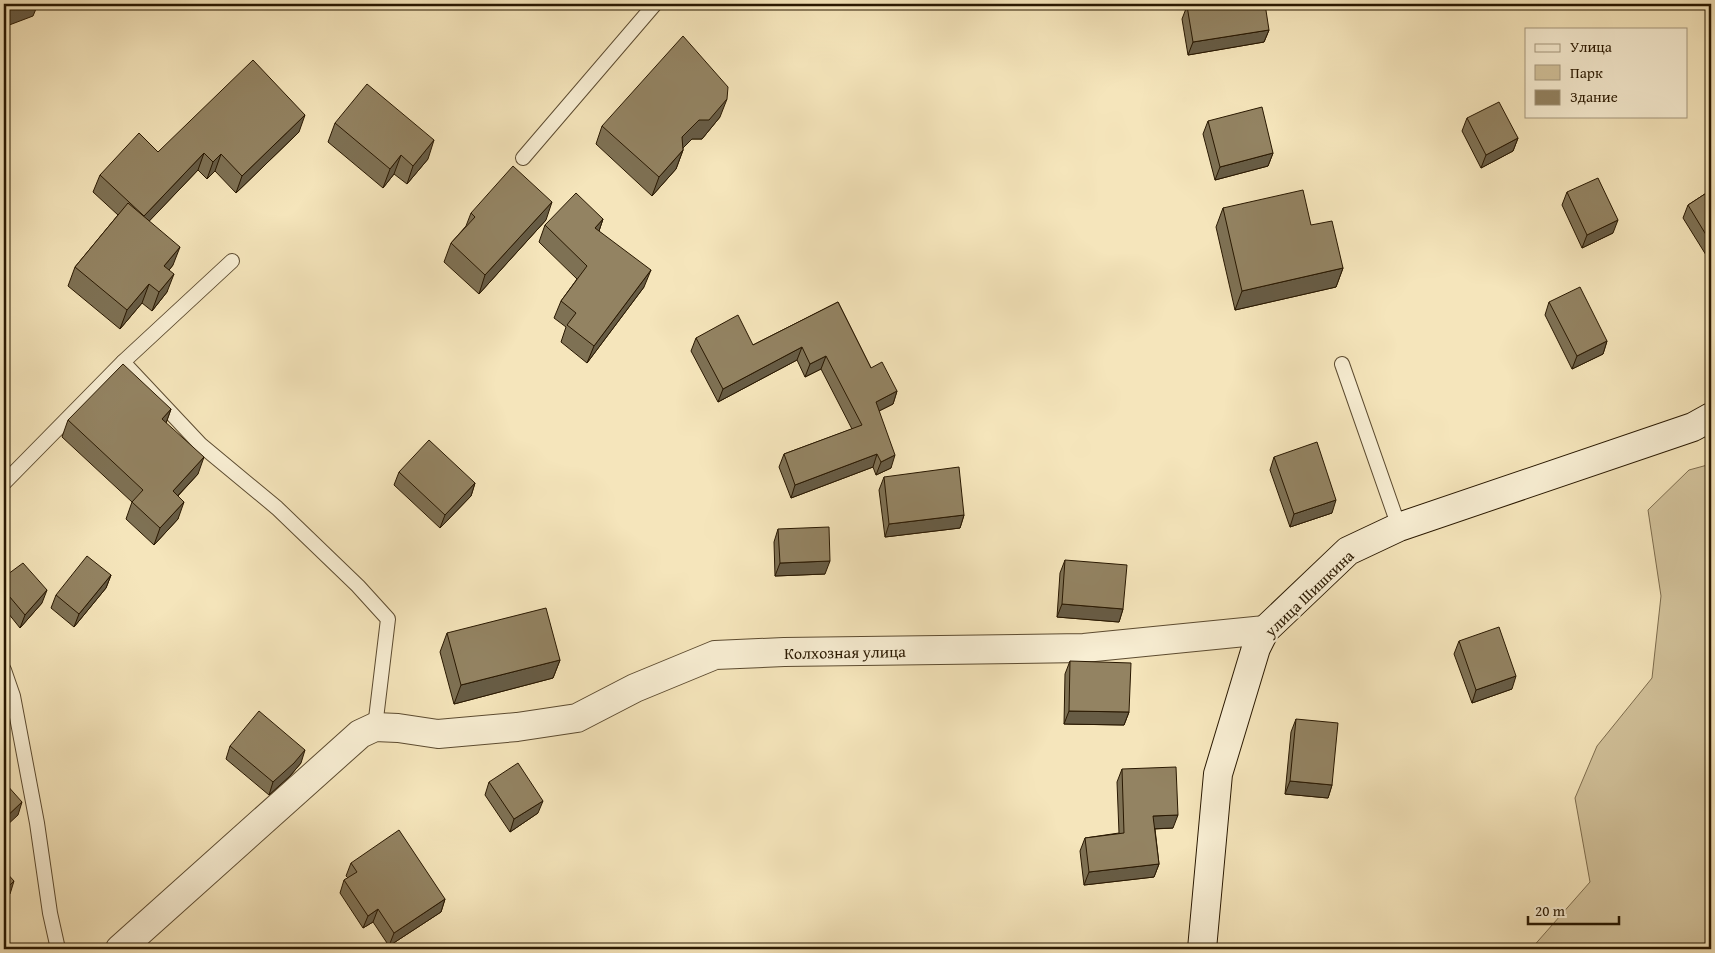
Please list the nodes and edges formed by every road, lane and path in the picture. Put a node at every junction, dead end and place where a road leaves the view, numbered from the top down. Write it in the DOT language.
graph roads {
  1 [pos="655,4"];
  2 [pos="523,158"];
  3 [pos="232,261"];
  4 [pos="123,362"];
  5 [pos="1342,364"];
  6 [pos="1711,417"];
  7 [pos="4,483"];
  8 [pos="1400,527"];
  9 [pos="1265,630"];
  10 [pos="4,670"];
  11 [pos="375,727"];
  12 [pos="58,949"];
  13 [pos="120,949"];
  14 [pos="1202,949"];
  1 -- 2 [label="lane"];
  3 -- 4 [label="lane"];
  4 -- 7 [label="lane"];
  4 -- 11 [label="lane"];
  5 -- 8 [label="lane"];
  6 -- 8 [label="street, улица Шишкина"];
  8 -- 9 [label="street, улица Шишкина"];
  9 -- 11 [label="street, Колхозная улица"];
  9 -- 14 [label="street, улица Шишкина"];
  10 -- 12 [label="lane"];
  11 -- 13 [label="street"];
}
